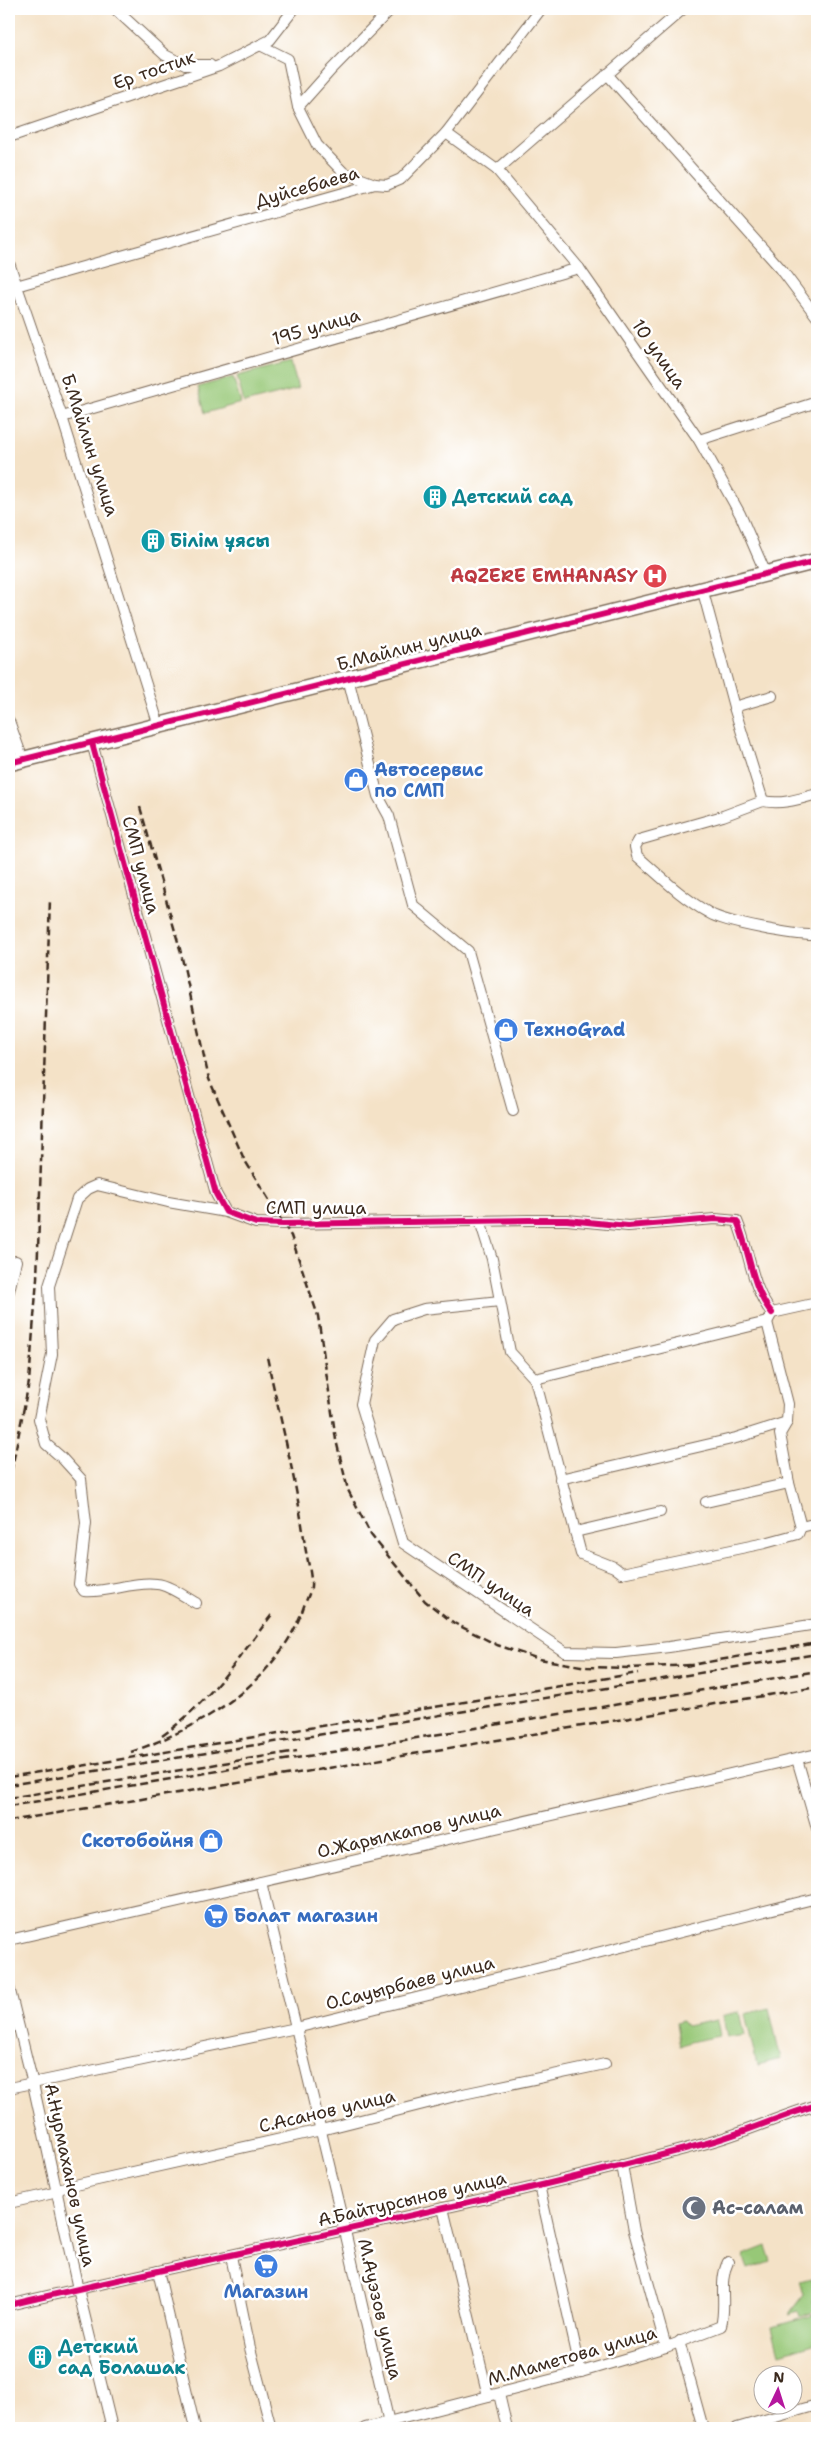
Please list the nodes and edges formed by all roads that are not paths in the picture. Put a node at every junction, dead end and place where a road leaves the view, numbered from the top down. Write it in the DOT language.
graph roads {
  1 [pos="115,9"];
  2 [pos="294,9"];
  3 [pos="391,9"];
  4 [pos="542,9"];
  5 [pos="683,9"];
  6 [pos="260,45"];
  7 [pos="219,66"];
  8 [pos="608,74"];
  9 [pos="298,107"];
  10 [pos="446,133"];
  11 [pos="9,137"];
  12 [pos="498,170"];
  13 [pos="375,184"];
  14 [pos="9,263"];
  15 [pos="579,268"];
  16 [pos="13,286"];
  17 [pos="817,317"];
  18 [pos="817,402"];
  19 [pos="62,417"];
  20 [pos="699,440"];
  21 [pos="817,561"];
  22 [pos="766,574"];
  23 [pos="702,588"];
  24 [pos="348,678"];
  25 [pos="772,696"];
  26 [pos="734,707"];
  27 [pos="9,721"];
  28 [pos="159,726"];
  29 [pos="92,743"];
  30 [pos="16,762"];
  31 [pos="817,794"];
  32 [pos="763,801"];
  33 [pos="817,935"];
  34 [pos="513,1111"];
  35 [pos="226,1212"];
  36 [pos="480,1221"];
  37 [pos="16,1261"];
  38 [pos="9,1291"];
  39 [pos="500,1301"];
  40 [pos="817,1303"];
  41 [pos="770,1318"];
  42 [pos="535,1379"];
  43 [pos="787,1422"];
  44 [pos="560,1478"];
  45 [pos="789,1483"];
  46 [pos="706,1502"];
  47 [pos="660,1512"];
  48 [pos="817,1523"];
  49 [pos="801,1527"];
  50 [pos="575,1532"];
  51 [pos="196,1603"];
  52 [pos="817,1624"];
  53 [pos="817,1754"];
  54 [pos="797,1759"];
  55 [pos="817,1828"];
  56 [pos="261,1882"];
  57 [pos="817,1898"];
  58 [pos="9,1940"];
  59 [pos="9,1987"];
  60 [pos="296,2028"];
  61 [pos="605,2064"];
  62 [pos="34,2084"];
  63 [pos="9,2088"];
  64 [pos="817,2105"];
  65 [pos="322,2130"];
  66 [pos="622,2165"];
  67 [pos="540,2185"];
  68 [pos="57,2190"];
  69 [pos="9,2203"];
  70 [pos="443,2208"];
  71 [pos="345,2231"];
  72 [pos="231,2256"];
  73 [pos="728,2262"];
  74 [pos="158,2271"];
  75 [pos="78,2289"];
  76 [pos="9,2305"];
  77 [pos="679,2342"];
  78 [pos="666,2347"];
  79 [pos="581,2372"];
  80 [pos="499,2394"];
  81 [pos="488,2396"];
  82 [pos="817,2405"];
  83 [pos="388,2423"];
  84 [pos="402,2424"];
  85 [pos="112,2428"];
  86 [pos="195,2428"];
  87 [pos="272,2428"];
  88 [pos="365,2428"];
  89 [pos="507,2428"];
  90 [pos="703,2428"];
  91 [pos="737,2428"];
  1 -- 7 [label="street"];
  2 -- 6 [label="street, Ер тостик"];
  3 -- 9 [label="street"];
  4 -- 10 [label="street, Дуйсебаева"];
  5 -- 8 [label="street"];
  6 -- 7 [label="street, Ер тостик"];
  6 -- 9 [label="street"];
  7 -- 11 [label="street, Ер тостик"];
  8 -- 12 [label="street"];
  8 -- 17 [label="street"];
  9 -- 13 [label="street"];
  10 -- 12 [label="street, 10 улица"];
  10 -- 13 [label="street, Дуйсебаева"];
  12 -- 15 [label="street, 10 улица"];
  13 -- 16 [label="street, Дуйсебаева"];
  14 -- 16 [label="street, Б.Майлин улица"];
  15 -- 19 [label="street, 195 улица"];
  15 -- 20 [label="street, 10 улица"];
  16 -- 19 [label="street, Б.Майлин улица"];
  18 -- 20 [label="street"];
  19 -- 28 [label="street, Б.Майлин улица"];
  20 -- 22 [label="street, 10 улица"];
  21 -- 22 [label="street, Б.Майлин улица"];
  22 -- 23 [label="street, Б.Майлин улица"];
  23 -- 24 [label="street, Б.Майлин улица"];
  23 -- 26 [label="street"];
  24 -- 28 [label="street, Б.Майлин улица"];
  24 -- 34 [label="street"];
  25 -- 26 [label="street"];
  26 -- 32 [label="street"];
  27 -- 30 [label="street"];
  28 -- 29 [label="street, Б.Майлин улица"];
  29 -- 30 [label="street, Б.Майлин улица"];
  29 -- 35 [label="street, СМП улица"];
  31 -- 32 [label="street"];
  32 -- 33 [label="street"];
  35 -- 36 [label="street, СМП улица"];
  35 -- 51 [label="street"];
  36 -- 39 [label="street"];
  36 -- 41 [label="street, СМП улица"];
  37 -- 38 [label="street"];
  39 -- 42 [label="street"];
  39 -- 52 [label="street, СМП улица"];
  40 -- 41 [label="street"];
  41 -- 42 [label="street"];
  41 -- 43 [label="street, СМП улица"];
  42 -- 44 [label="street"];
  43 -- 44 [label="street"];
  43 -- 45 [label="street, СМП улица"];
  44 -- 50 [label="street"];
  45 -- 46 [label="street"];
  45 -- 49 [label="street, СМП улица"];
  47 -- 50 [label="street"];
  48 -- 49 [label="street"];
  49 -- 50 [label="street"];
  53 -- 54 [label="street, О.Жарылкапов улица"];
  54 -- 55 [label="street"];
  54 -- 56 [label="street, О.Жарылкапов улица"];
  56 -- 58 [label="street, О.Жарылкапов улица"];
  56 -- 60 [label="street, М.Ауэзов улица"];
  57 -- 60 [label="street, О.Сауырбаев улица"];
  59 -- 62 [label="street, А.Нурмаханов улица"];
  60 -- 62 [label="street, О.Сауырбаев улица"];
  60 -- 65 [label="street, М.Ауэзов улица"];
  61 -- 65 [label="street, С.Асанов улица"];
  62 -- 63 [label="street, О.Сауырбаев улица"];
  62 -- 68 [label="street, А.Нурмаханов улица"];
  64 -- 66 [label="street, А.Байтурсынов улица"];
  65 -- 68 [label="street, С.Асанов улица"];
  65 -- 71 [label="street, М.Ауэзов улица"];
  66 -- 67 [label="street, А.Байтурсынов улица"];
  66 -- 78 [label="street"];
  67 -- 70 [label="street, А.Байтурсынов улица"];
  67 -- 79 [label="street"];
  68 -- 69 [label="street, С.Асанов улица"];
  68 -- 75 [label="street, А.Нурмаханов улица"];
  70 -- 71 [label="street, А.Байтурсынов улица"];
  70 -- 81 [label="street"];
  71 -- 72 [label="street, А.Байтурсынов улица"];
  71 -- 83 [label="street, М.Ауэзов улица"];
  72 -- 74 [label="street, А.Байтурсынов улица"];
  72 -- 87 [label="street"];
  73 -- 77 [label="street, М.Маметова улица"];
  74 -- 75 [label="street, А.Байтурсынов улица"];
  74 -- 86 [label="street"];
  75 -- 76 [label="street, А.Байтурсынов улица"];
  75 -- 85 [label="street, А.Нурмаханов улица"];
  77 -- 78 [label="street, М.Маметова улица"];
  77 -- 90 [label="street"];
  78 -- 79 [label="street, М.Маметова улица"];
  79 -- 80 [label="street, М.Маметова улица"];
  80 -- 81 [label="street, М.Маметова улица"];
  80 -- 89 [label="street"];
  81 -- 84 [label="street, М.Маметова улица"];
  82 -- 91 [label="street"];
  83 -- 84 [label="street, М.Маметова улица"];
  83 -- 88 [label="street, М.Маметова улица"];
}
